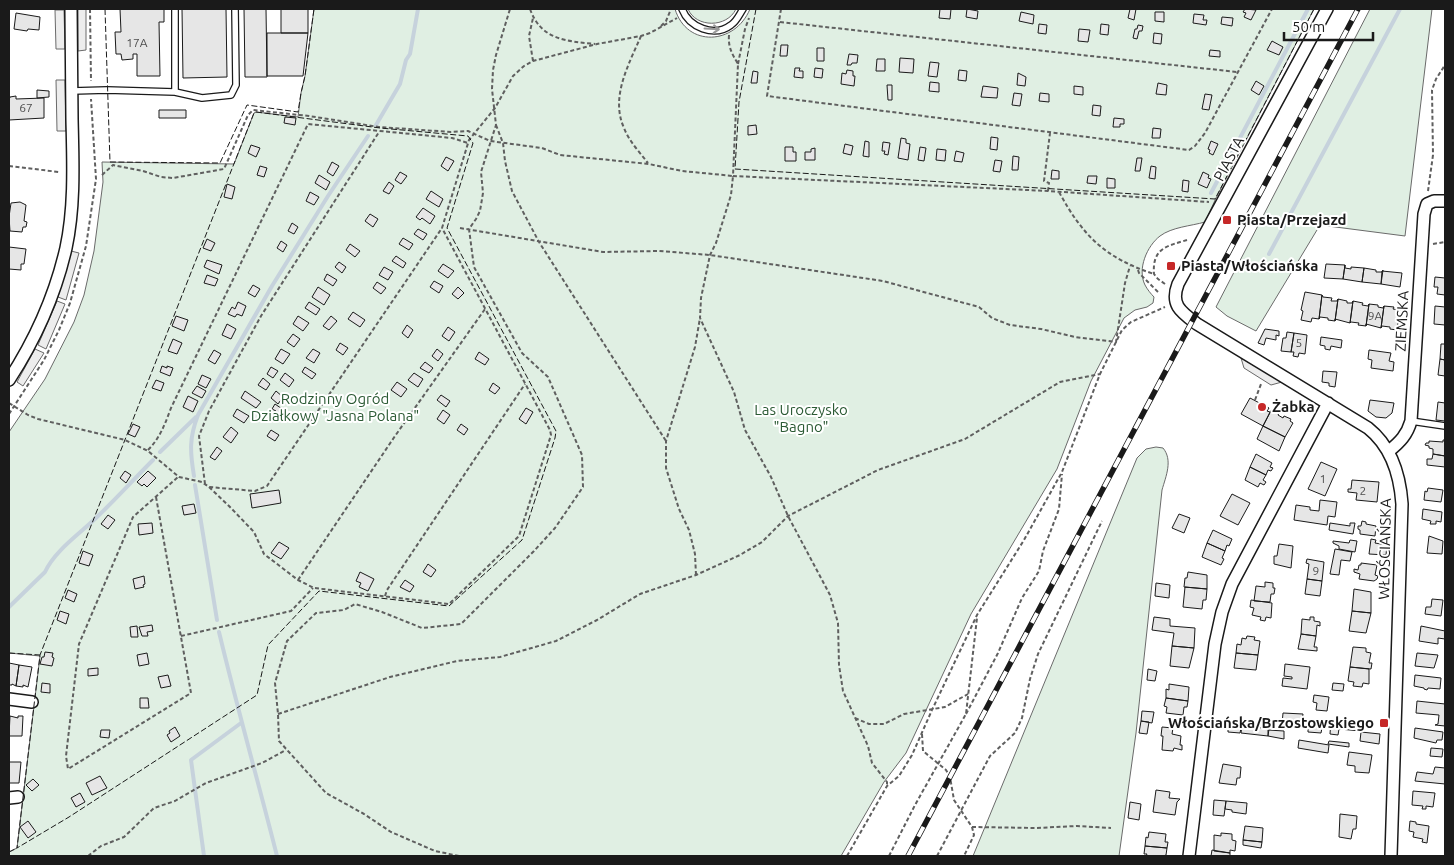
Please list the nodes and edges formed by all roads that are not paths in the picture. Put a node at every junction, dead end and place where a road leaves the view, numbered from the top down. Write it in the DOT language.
graph roads {
  1 [pos="71,9"];
  2 [pos="175,9"];
  3 [pos="235,9"];
  4 [pos="682,9"];
  5 [pos="742,9"];
  6 [pos="1327,9"];
  7 [pos="72,92"];
  8 [pos="175,92"];
  9 [pos="1445,201"];
  10 [pos="1192,321"];
  11 [pos="9,380"];
  12 [pos="1328,402"];
  13 [pos="1411,421"];
  14 [pos="1445,426"];
  15 [pos="1388,451"];
  16 [pos="9,700"];
  17 [pos="32,702"];
  18 [pos="1189,856"];
  19 [pos="1391,856"];
  1 -- 7 [label="street"];
  2 -- 8 [label="lane"];
  3 -- 8 [label="lane"];
  4 -- 5 [label="lane, one-way"];
  6 -- 10 [label="street, PIASTA"];
  7 -- 8 [label="lane"];
  7 -- 11 [label="street"];
  9 -- 13 [label="street, ZIEMSKA"];
  10 -- 12 [label="street, WŁOŚCIAŃSKA"];
  12 -- 15 [label="street, WŁOŚCIAŃSKA"];
  12 -- 18 [label="street"];
  13 -- 14 [label="lane"];
  13 -- 15 [label="street, ZIEMSKA"];
  15 -- 19 [label="street, WŁOŚCIAŃSKA"];
  16 -- 17 [label="street"];
}
